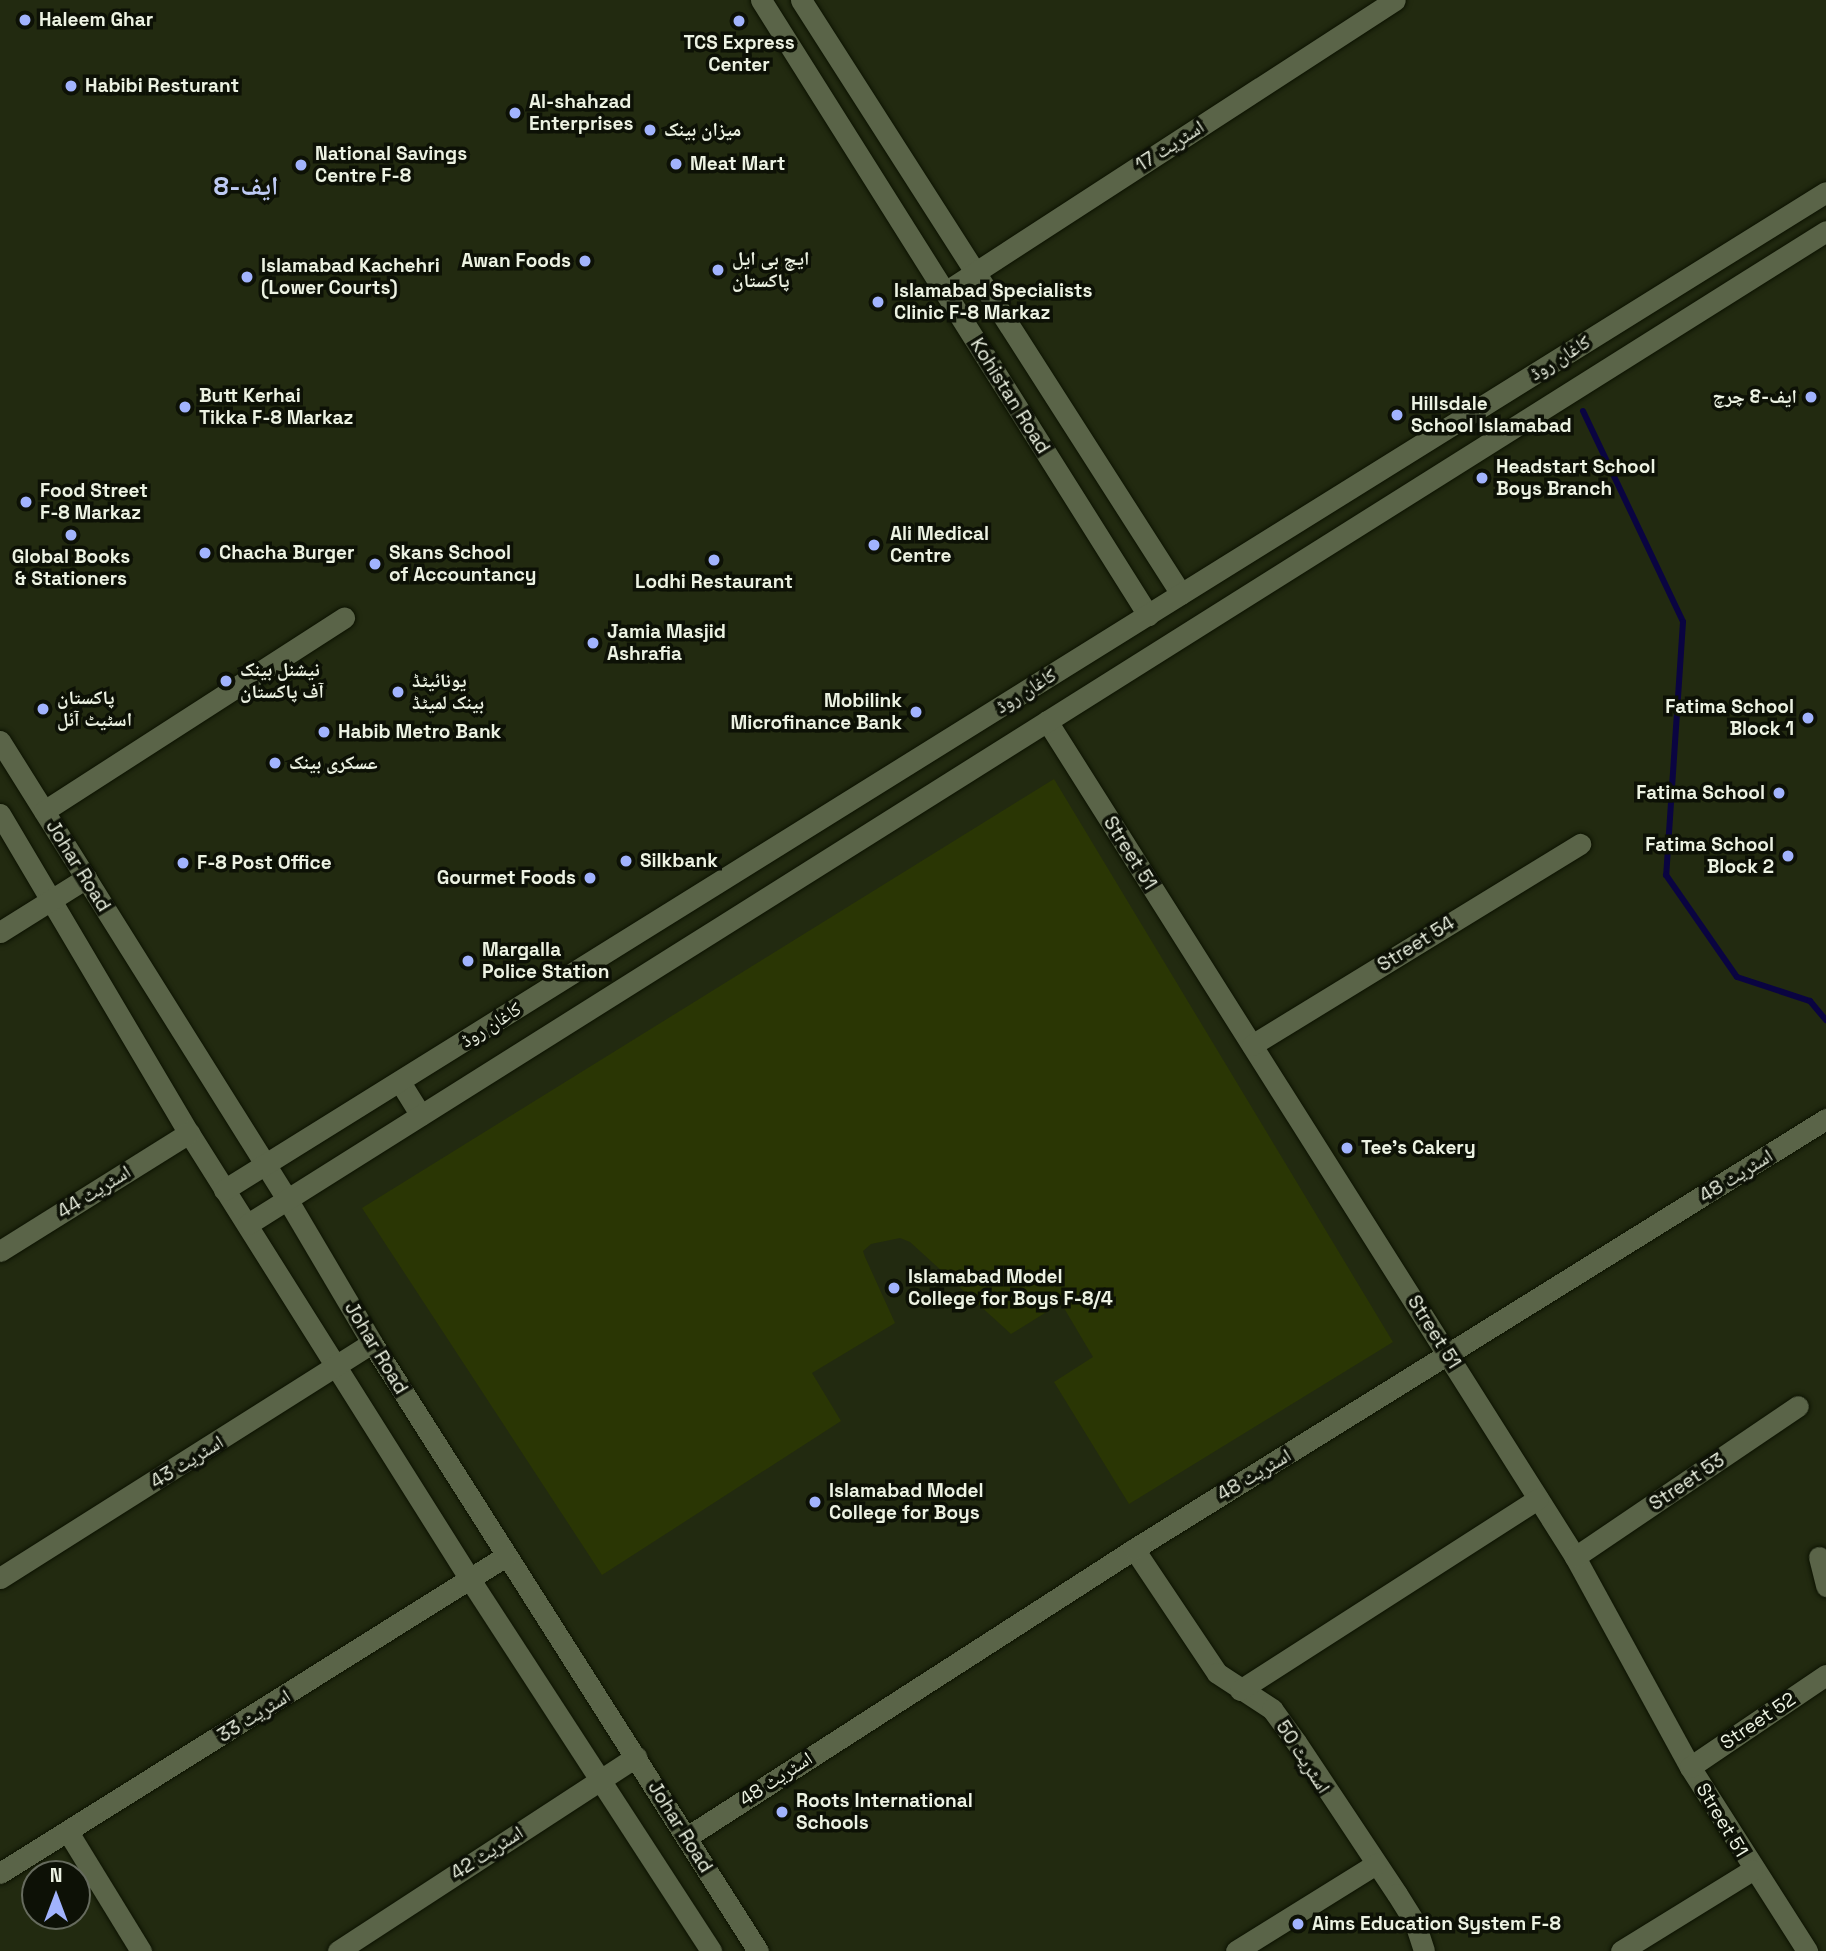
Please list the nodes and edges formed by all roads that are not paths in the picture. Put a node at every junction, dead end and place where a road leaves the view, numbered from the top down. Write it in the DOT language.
graph roads {
  1 [pos="761,0"];
  2 [pos="801,0"];
  3 [pos="1395,0"];
  4 [pos="1826,192"];
  5 [pos="1826,231"];
  6 [pos="973,273"];
  7 [pos="945,292"];
  8 [pos="1181,594"];
  9 [pos="1148,615"];
  10 [pos="344,618"];
  11 [pos="1047,721"];
  12 [pos="0,741"];
  13 [pos="44,811"];
  14 [pos="0,814"];
  15 [pos="802,831"];
  16 [pos="1580,844"];
  17 [pos="822,862"];
  18 [pos="86,878"];
  19 [pos="54,899"];
  20 [pos="0,932"];
  21 [pos="1252,1045"];
  22 [pos="400,1082"];
  23 [pos="421,1115"];
  24 [pos="1826,1119"];
  25 [pos="189,1133"];
  26 [pos="266,1165"];
  27 [pos="224,1190"];
  28 [pos="287,1199"];
  29 [pos="248,1224"];
  30 [pos="0,1251"];
  31 [pos="372,1343"];
  32 [pos="1449,1356"];
  33 [pos="337,1368"];
  34 [pos="1798,1406"];
  35 [pos="1538,1499"];
  36 [pos="1134,1549"];
  37 [pos="506,1556"];
  38 [pos="1575,1557"];
  39 [pos="1819,1557"];
  40 [pos="0,1578"];
  41 [pos="471,1581"];
  42 [pos="1826,1586"];
  43 [pos="1826,1675"];
  44 [pos="1240,1690"];
  45 [pos="636,1757"];
  46 [pos="1690,1766"];
  47 [pos="602,1778"];
  48 [pos="68,1832"];
  49 [pos="687,1837"];
  50 [pos="1376,1864"];
  51 [pos="1752,1870"];
  52 [pos="0,1873"];
  53 [pos="142,1951"];
  54 [pos="338,1951"];
  55 [pos="711,1951"];
  56 [pos="758,1951"];
  57 [pos="1236,1951"];
  58 [pos="1424,1951"];
  59 [pos="1621,1951"];
  60 [pos="1807,1951"];
  1 -- 7 [label="street, Kohistan Road"];
  2 -- 6 [label="street, Kohistan Road"];
  3 -- 6 [label="street, اسٹریٹ 17"];
  4 -- 8 [label="street, کاغان روڈ"];
  5 -- 11 [label="street, کاغان روڈ"];
  6 -- 7 [label="street, اسٹریٹ 17"];
  6 -- 8 [label="street, Kohistan Road"];
  7 -- 9 [label="street, Kohistan Road"];
  8 -- 9 [label="street, کاغان روڈ"];
  9 -- 15 [label="street, کاغان روڈ"];
  10 -- 13 [label="street"];
  11 -- 17 [label="street, کاغان روڈ"];
  11 -- 21 [label="street, Street 51"];
  12 -- 13 [label="street, Johar Road"];
  13 -- 18 [label="street, Johar Road"];
  14 -- 19 [label="street, Johar Road"];
  15 -- 17 [label="street"];
  15 -- 22 [label="street, کاغان روڈ"];
  16 -- 21 [label="street, Street 54"];
  17 -- 23 [label="street, کاغان روڈ"];
  18 -- 19 [label="street"];
  18 -- 26 [label="street, Johar Road"];
  19 -- 20 [label="street"];
  19 -- 25 [label="street, Johar Road"];
  21 -- 32 [label="street, Street 51"];
  22 -- 23 [label="street"];
  22 -- 26 [label="street, کاغان روڈ"];
  23 -- 28 [label="street, کاغان روڈ"];
  24 -- 32 [label="street, اسٹریٹ 48"];
  25 -- 27 [label="street, Johar Road"];
  25 -- 30 [label="street, اسٹریٹ 44"];
  26 -- 27 [label="street, کاغان روڈ"];
  26 -- 28 [label="street, Johar Road"];
  27 -- 29 [label="street, Johar Road"];
  28 -- 29 [label="street, کاغان روڈ"];
  28 -- 31 [label="street, Johar Road"];
  29 -- 33 [label="street, Johar Road"];
  31 -- 33 [label="street, اسٹریٹ 43"];
  31 -- 37 [label="street, Johar Road"];
  32 -- 35 [label="street, Street 51"];
  32 -- 36 [label="street, اسٹریٹ 48"];
  33 -- 40 [label="street, اسٹریٹ 43"];
  33 -- 41 [label="street, Johar Road"];
  34 -- 38 [label="street, Street 53"];
  35 -- 38 [label="street, Street 51"];
  35 -- 44 [label="street"];
  36 -- 44 [label="street, اسٹریٹ 50"];
  36 -- 49 [label="street, اسٹریٹ 48"];
  37 -- 41 [label="street, اسٹریٹ 33"];
  37 -- 45 [label="street, Johar Road"];
  38 -- 46 [label="street, Street 51"];
  39 -- 42 [label="street"];
  41 -- 47 [label="street, Johar Road"];
  41 -- 48 [label="street, اسٹریٹ 33"];
  43 -- 46 [label="street, Street 52"];
  44 -- 50 [label="street, اسٹریٹ 50"];
  45 -- 47 [label="street, اسٹریٹ 42"];
  45 -- 49 [label="street, Johar Road"];
  46 -- 51 [label="street, Street 51"];
  47 -- 54 [label="street, اسٹریٹ 42"];
  47 -- 55 [label="street, Johar Road"];
  48 -- 52 [label="street, اسٹریٹ 33"];
  48 -- 53 [label="street"];
  49 -- 56 [label="street, Johar Road"];
  50 -- 57 [label="street"];
  50 -- 58 [label="street, اسٹریٹ 50"];
  51 -- 59 [label="street"];
  51 -- 60 [label="street, Street 51"];
}
